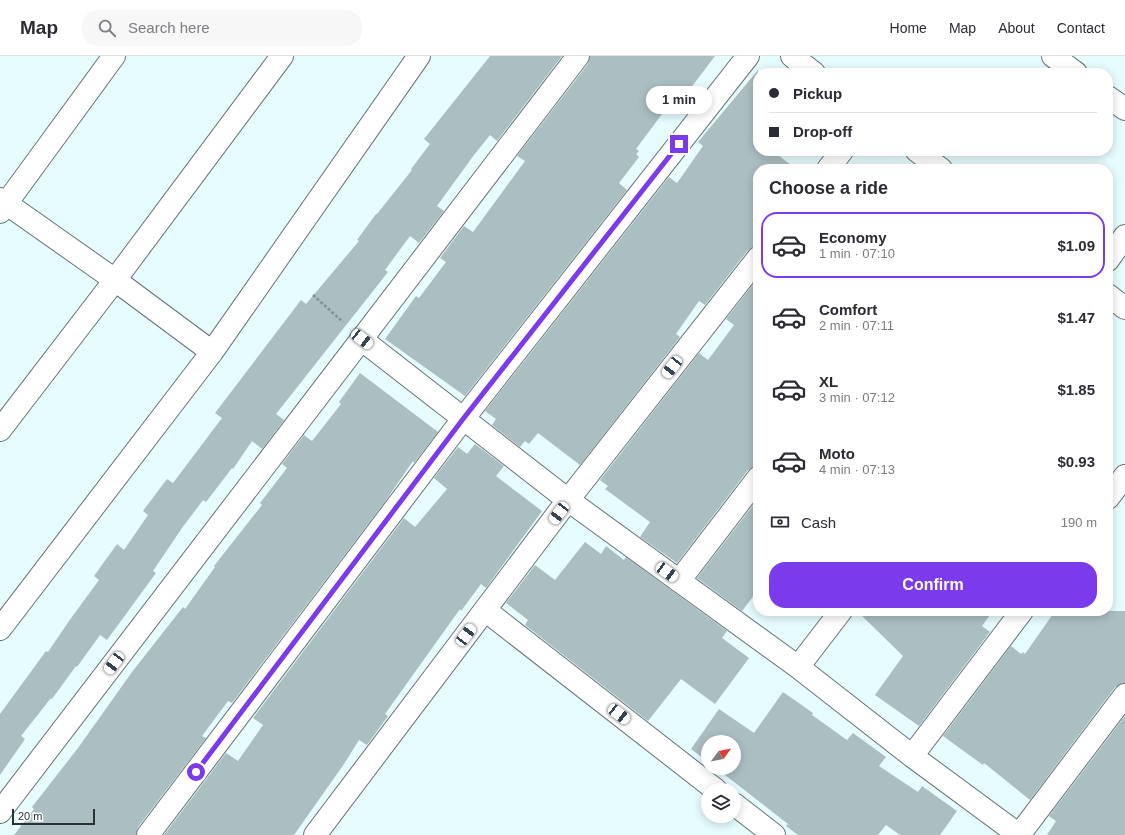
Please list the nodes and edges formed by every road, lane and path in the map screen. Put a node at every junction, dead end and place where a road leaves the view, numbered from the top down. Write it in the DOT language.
graph roads {
  1 [pos="114,56"];
  2 [pos="282,56"];
  3 [pos="419,56"];
  4 [pos="578,56"];
  5 [pos="748,56"];
  6 [pos="792,56"];
  7 [pos="1053,56"];
  8 [pos="808,68"];
  9 [pos="1069,68"];
  10 [pos="1113,101"];
  11 [pos="1125,109"];
  12 [pos="838,156"];
  13 [pos="924,156"];
  14 [pos="832,164"];
  15 [pos="934,164"];
  16 [pos="2,205"];
  17 [pos="1125,236"];
  18 [pos="1113,253"];
  19 [pos="753,264"];
  20 [pos="115,280"];
  21 [pos="313,295"];
  22 [pos="1113,300"];
  23 [pos="1125,308"];
  24 [pos="362,339"];
  25 [pos="212,352"];
  26 [pos="463,419"];
  27 [pos="0,430"];
  28 [pos="1125,476"];
  29 [pos="753,485"];
  30 [pos="1113,492"];
  31 [pos="568,500"];
  32 [pos="679,581"];
  33 [pos="485,610"];
  34 [pos="837,616"];
  35 [pos="1018,616"];
  36 [pos="0,629"];
  37 [pos="798,667"];
  38 [pos="1125,695"];
  39 [pos="912,756"];
  40 [pos="707,783"];
  41 [pos="741,809"];
  42 [pos="0,812"];
  43 [pos="148,835"];
  44 [pos="315,835"];
  45 [pos="774,835"];
  46 [pos="1019,835"];
  1 -- 16 [label="street"];
  2 -- 20 [label="street"];
  3 -- 25 [label="street"];
  4 -- 24 [label="street"];
  5 -- 26 [label="street"];
  6 -- 8 [label="street"];
  7 -- 9 [label="street"];
  10 -- 11 [label="street"];
  12 -- 14 [label="street"];
  13 -- 15 [label="street"];
  16 -- 20 [label="street"];
  17 -- 18 [label="street"];
  19 -- 31 [label="street"];
  20 -- 25 [label="street"];
  20 -- 27 [label="street"];
  21 -- 24 [label="path"];
  22 -- 23 [label="street"];
  24 -- 26 [label="street"];
  24 -- 42 [label="street"];
  25 -- 36 [label="street"];
  26 -- 31 [label="street"];
  26 -- 43 [label="street"];
  28 -- 30 [label="street"];
  29 -- 32 [label="street"];
  31 -- 32 [label="street"];
  31 -- 33 [label="street"];
  32 -- 37 [label="street"];
  33 -- 40 [label="street"];
  33 -- 44 [label="street"];
  34 -- 37 [label="street"];
  35 -- 39 [label="street"];
  37 -- 39 [label="street"];
  38 -- 46 [label="street"];
  39 -- 46 [label="street"];
  41 -- 45 [label="street"];
}
